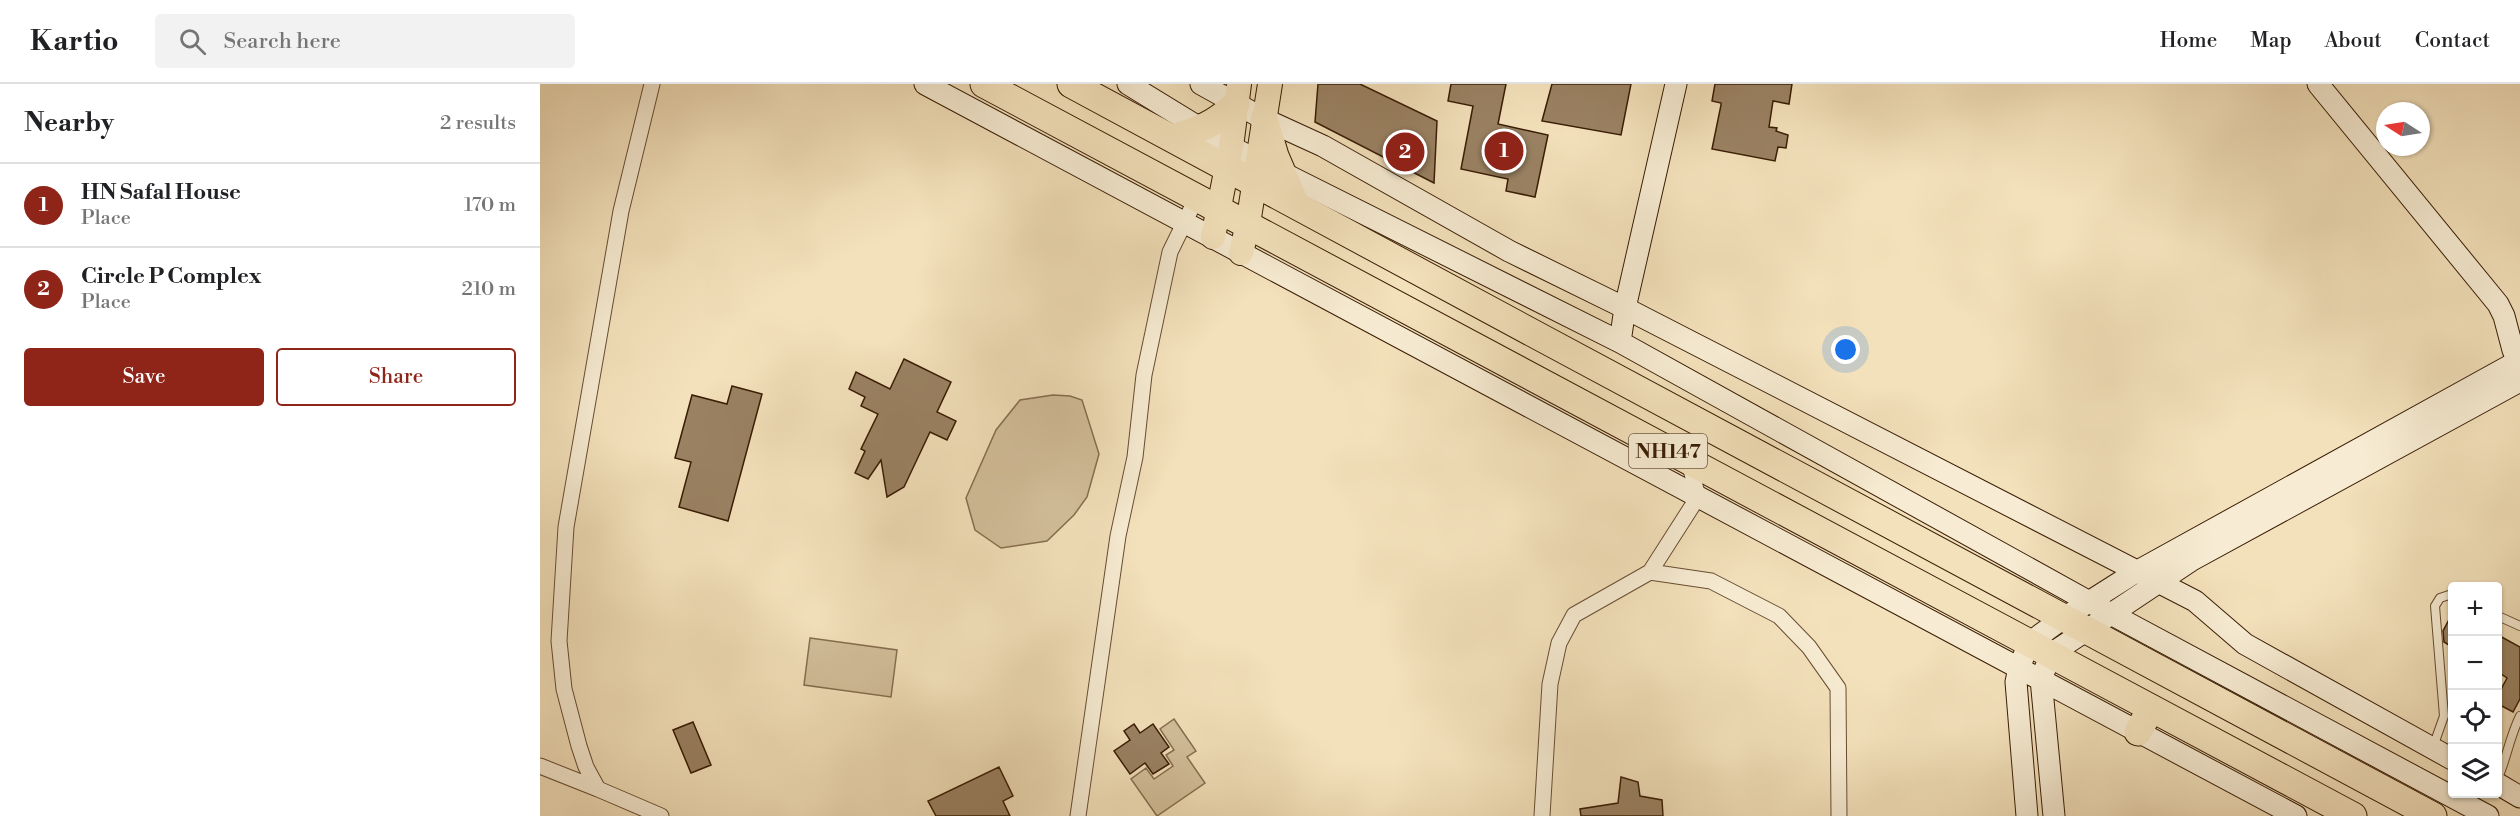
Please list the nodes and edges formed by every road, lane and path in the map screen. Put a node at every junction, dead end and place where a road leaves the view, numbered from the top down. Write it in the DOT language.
graph roads {
  1 [pos="652,84"];
  2 [pos="925,84"];
  3 [pos="984,84"];
  4 [pos="1071,84"];
  5 [pos="1128,84"];
  6 [pos="1201,84"];
  7 [pos="1270,84"];
  8 [pos="1676,84"];
  9 [pos="2318,84"];
  10 [pos="1238,94"];
  11 [pos="1264,119"];
  12 [pos="1201,130"];
  13 [pos="1172,138"];
  14 [pos="1114,153"];
  15 [pos="1228,157"];
  16 [pos="1256,172"];
  17 [pos="1283,174"];
  18 [pos="1102,179"];
  19 [pos="1209,203"];
  20 [pos="1296,205"];
  21 [pos="1184,222"];
  22 [pos="1248,224"];
  23 [pos="1213,237"];
  24 [pos="1241,253"];
  25 [pos="1373,291"];
  26 [pos="1625,308"];
  27 [pos="1359,317"];
  28 [pos="1620,342"];
  29 [pos="2519,368"];
  30 [pos="1689,462"];
  31 [pos="1698,497"];
  32 [pos="1650,572"];
  33 [pos="2136,572"];
  34 [pos="2157,583"];
  35 [pos="2448,595"];
  36 [pos="2091,603"];
  37 [pos="2111,614"];
  38 [pos="2502,618"];
  39 [pos="2073,625"];
  40 [pos="2520,626"];
  41 [pos="2040,659"];
  42 [pos="2019,668"];
  43 [pos="2151,708"];
  44 [pos="2520,716"];
  45 [pos="2138,732"];
  46 [pos="2432,748"];
  47 [pos="2448,757"];
  48 [pos="540,766"];
  49 [pos="2502,768"];
  50 [pos="2502,786"];
  51 [pos="598,789"];
  52 [pos="2520,796"];
  53 [pos="661,816"];
  54 [pos="1078,816"];
  55 [pos="1542,816"];
  56 [pos="1839,816"];
  57 [pos="2027,816"];
  58 [pos="2054,816"];
  59 [pos="2296,816"];
  60 [pos="2353,816"];
  61 [pos="2433,816"];
  62 [pos="2488,816"];
  1 -- 51 [label="street"];
  2 -- 18 [label="street"];
  3 -- 14 [label="highway, NH147"];
  4 -- 13 [label="highway, NH147"];
  5 -- 12 [label="street"];
  6 -- 10 [label="street"];
  7 -- 11 [label="main road"];
  8 -- 26 [label="street"];
  9 -- 29 [label="street"];
  10 -- 11 [label="street"];
  10 -- 12 [label="highway"];
  10 -- 15 [label="main road"];
  11 -- 16 [label="main road"];
  11 -- 17 [label="highway"];
  11 -- 26 [label="street"];
  12 -- 13 [label="highway"];
  12 -- 15 [label="street"];
  13 -- 15 [label="highway, NH147"];
  14 -- 18 [label="street"];
  14 -- 19 [label="highway, NH147"];
  15 -- 16 [label="highway, NH147"];
  15 -- 19 [label="main road"];
  16 -- 17 [label="street"];
  16 -- 20 [label="highway, NH147"];
  16 -- 22 [label="main road"];
  17 -- 20 [label="highway"];
  17 -- 28 [label="street"];
  18 -- 21 [label="street"];
  19 -- 21 [label="street"];
  19 -- 22 [label="highway, NH147"];
  19 -- 23 [label="main road"];
  20 -- 39 [label="highway, NH147"];
  21 -- 23 [label="street"];
  21 -- 54 [label="street"];
  22 -- 24 [label="main road"];
  22 -- 25 [label="highway, NH147"];
  23 -- 24 [label="street"];
  24 -- 27 [label="street"];
  25 -- 27 [label="street"];
  25 -- 30 [label="highway, NH147"];
  26 -- 28 [label="street"];
  26 -- 33 [label="street"];
  27 -- 31 [label="street"];
  28 -- 36 [label="street"];
  29 -- 33 [label="street"];
  29 -- 34 [label="street"];
  30 -- 31 [label="street"];
  30 -- 41 [label="highway, NH147"];
  31 -- 32 [label="street"];
  31 -- 42 [label="street"];
  32 -- 55 [label="street"];
  32 -- 56 [label="street"];
  33 -- 34 [label="street"];
  33 -- 36 [label="street"];
  34 -- 37 [label="street"];
  34 -- 46 [label="street"];
  35 -- 46 [label="lane"];
  36 -- 37 [label="street"];
  36 -- 39 [label="street"];
  37 -- 39 [label="street"];
  37 -- 62 [label="street"];
  38 -- 40 [label="lane"];
  39 -- 41 [label="street"];
  39 -- 61 [label="highway, NH147"];
  41 -- 42 [label="street"];
  41 -- 43 [label="highway, NH147"];
  41 -- 45 [label="street"];
  41 -- 58 [label="street"];
  42 -- 57 [label="street"];
  43 -- 45 [label="highway"];
  43 -- 60 [label="highway, NH147"];
  44 -- 49 [label="lane"];
  45 -- 59 [label="street"];
  46 -- 47 [label="street"];
  48 -- 51 [label="street"];
  50 -- 52 [label="street"];
  51 -- 53 [label="street"];
}
